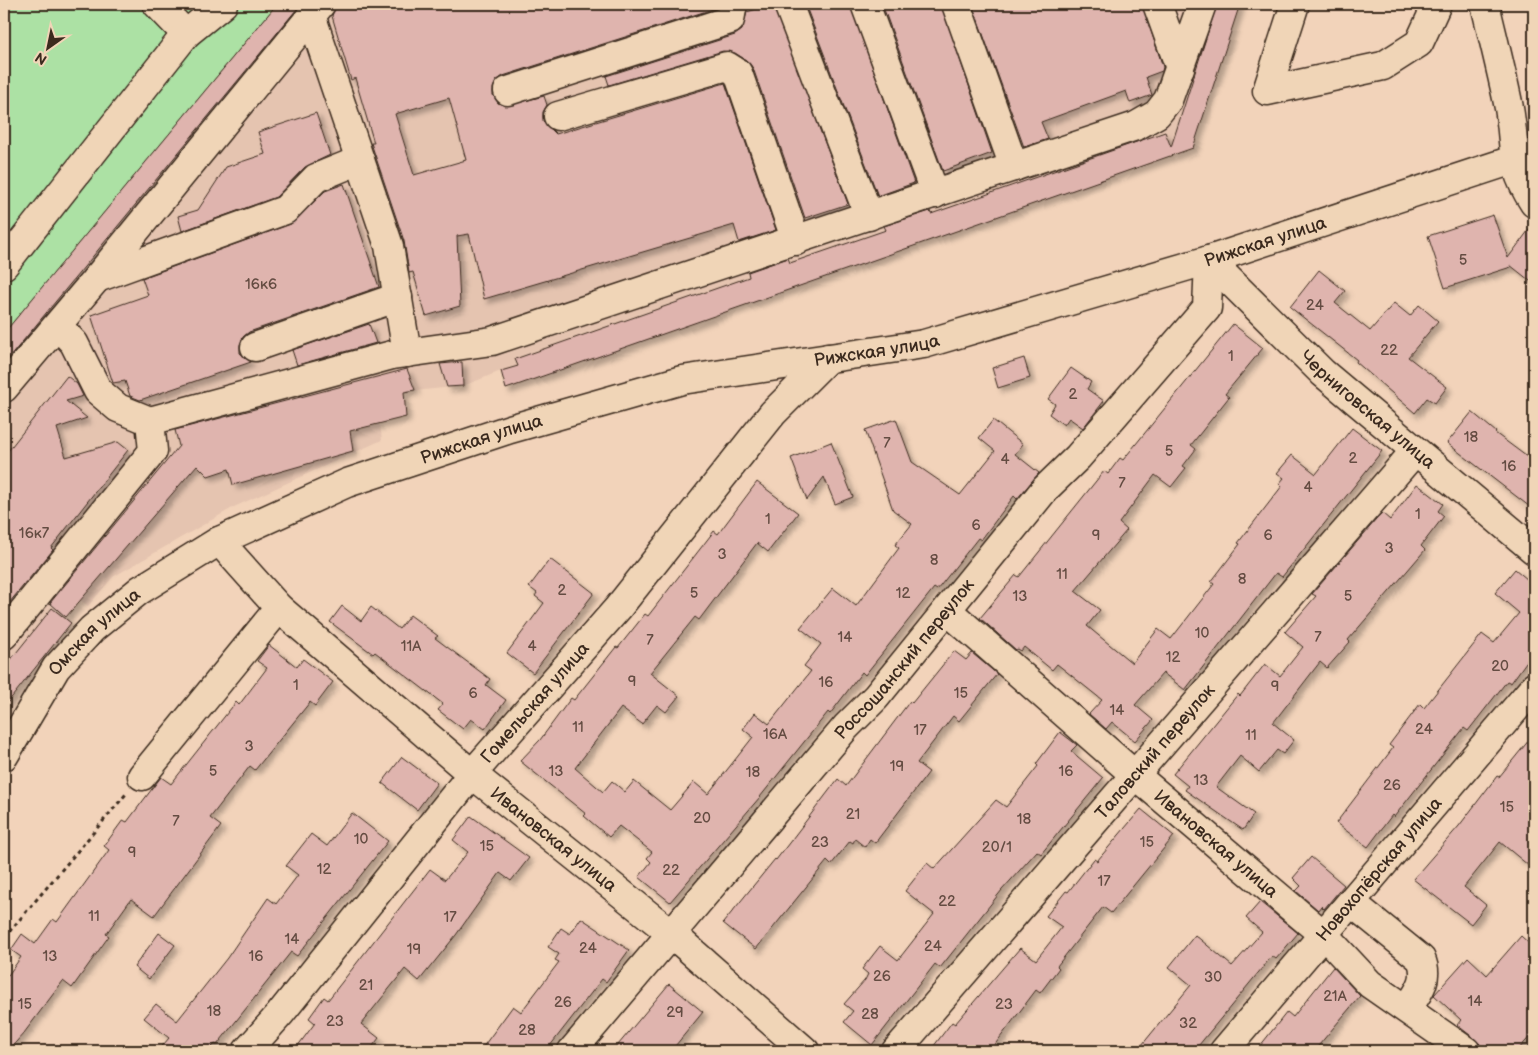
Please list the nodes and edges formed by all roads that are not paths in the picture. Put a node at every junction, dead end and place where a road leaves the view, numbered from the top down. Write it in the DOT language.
graph roads {
  1 [pos="157,4"];
  2 [pos="223,4"];
  3 [pos="733,4"];
  4 [pos="788,4"];
  5 [pos="865,4"];
  6 [pos="956,4"];
  7 [pos="1157,4"];
  8 [pos="1202,4"];
  9 [pos="1295,4"];
  10 [pos="1437,4"];
  11 [pos="1485,4"];
  12 [pos="316,9"];
  13 [pos="186,34"];
  14 [pos="1180,68"];
  15 [pos="508,91"];
  16 [pos="558,116"];
  17 [pos="1524,157"];
  18 [pos="360,160"];
  19 [pos="1014,167"];
  20 [pos="936,194"];
  21 [pos="1534,203"];
  22 [pos="869,216"];
  23 [pos="796,240"];
  24 [pos="1208,260"];
  25 [pos="4,265"];
  26 [pos="97,278"];
  27 [pos="398,297"];
  28 [pos="58,326"];
  29 [pos="255,347"];
  30 [pos="407,353"];
  31 [pos="828,358"];
  32 [pos="4,388"];
  33 [pos="150,421"];
  34 [pos="1415,451"];
  35 [pos="219,541"];
  36 [pos="1534,550"];
  37 [pos="278,608"];
  38 [pos="948,611"];
  39 [pos="4,635"];
  40 [pos="1534,687"];
  41 [pos="4,756"];
  42 [pos="472,774"];
  43 [pos="1135,775"];
  44 [pos="142,776"];
  45 [pos="1352,903"];
  46 [pos="672,934"];
  47 [pos="1325,936"];
  48 [pos="1407,1010"];
  49 [pos="247,1051"];
  50 [pos="572,1051"];
  51 [pos="805,1051"];
  52 [pos="896,1051"];
  53 [pos="1224,1051"];
  54 [pos="1466,1051"];
  1 -- 13 [label="street"];
  2 -- 13 [label="street"];
  3 -- 15 [label="street"];
  4 -- 22 [label="street"];
  5 -- 20 [label="street"];
  6 -- 19 [label="street"];
  7 -- 14 [label="street"];
  8 -- 14 [label="street"];
  9 -- 10 [label="street"];
  11 -- 17 [label="street"];
  12 -- 18 [label="street"];
  12 -- 26 [label="street"];
  13 -- 25 [label="street"];
  14 -- 19 [label="street"];
  16 -- 23 [label="street"];
  17 -- 21 [label="street"];
  17 -- 24 [label="street, Рижская улица"];
  18 -- 26 [label="street"];
  18 -- 27 [label="street"];
  19 -- 20 [label="street"];
  20 -- 22 [label="street"];
  22 -- 23 [label="street"];
  23 -- 30 [label="street"];
  24 -- 31 [label="street, Рижская улица"];
  24 -- 34 [label="street, Черниговская улица"];
  24 -- 38 [label="street, Россошанский переулок"];
  26 -- 28 [label="street"];
  27 -- 29 [label="street"];
  27 -- 30 [label="street"];
  28 -- 32 [label="street"];
  28 -- 33 [label="street"];
  30 -- 33 [label="street"];
  31 -- 35 [label="street, Рижская улица"];
  31 -- 42 [label="street, Гомельская улица"];
  33 -- 39 [label="street"];
  34 -- 36 [label="street, Черниговская улица"];
  34 -- 43 [label="street, Таловский переулок"];
  35 -- 37 [label="street, Ивановская улица"];
  35 -- 41 [label="street, Омская улица"];
  37 -- 42 [label="street, Ивановская улица"];
  37 -- 44 [label="street"];
  38 -- 43 [label="street, Ивановская улица"];
  38 -- 46 [label="street, Россошанский переулок"];
  40 -- 45 [label="street, Новохопёрская улица"];
  42 -- 46 [label="street, Ивановская улица"];
  42 -- 49 [label="street, Гомельская улица"];
  43 -- 47 [label="street, Ивановская улица"];
  43 -- 52 [label="street, Таловский переулок"];
  45 -- 47 [label="street, Новохопёрская улица"];
  45 -- 48 [label="street"];
  46 -- 50 [label="street, Россошанский переулок"];
  46 -- 51 [label="street, Ивановская улица"];
  47 -- 48 [label="street, Ивановская улица"];
  47 -- 53 [label="street, Новохопёрская улица"];
  48 -- 54 [label="street, Ивановская улица"];
}
